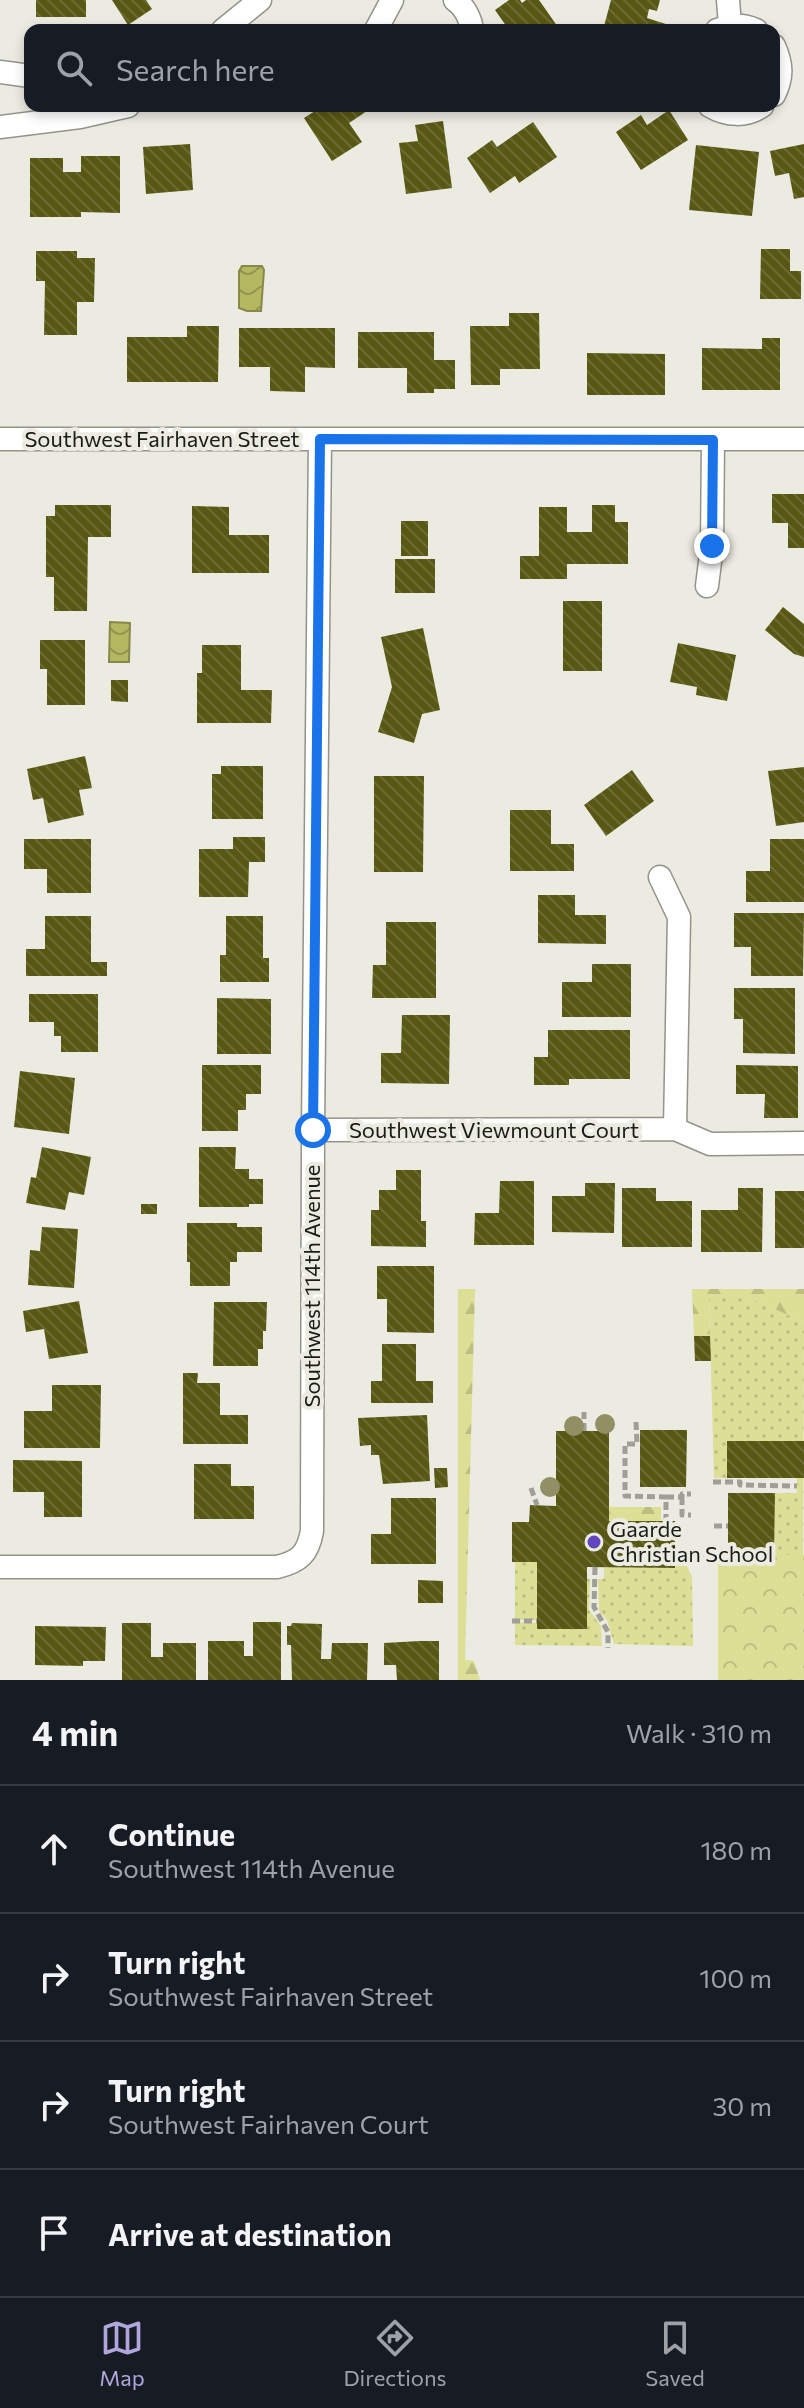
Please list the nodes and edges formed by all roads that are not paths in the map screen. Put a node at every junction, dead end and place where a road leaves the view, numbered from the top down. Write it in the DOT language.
graph roads {
  1 [pos="260,0"];
  2 [pos="455,0"];
  3 [pos="728,0"];
  4 [pos="389,1"];
  5 [pos="230,24"];
  6 [pos="379,24"];
  7 [pos="471,24"];
  8 [pos="725,24"];
  9 [pos="0,72"];
  10 [pos="24,75"];
  11 [pos="102,112"];
  12 [pos="721,112"];
  13 [pos="749,112"];
  14 [pos="0,127"];
  15 [pos="0,439"];
  16 [pos="320,439"];
  17 [pos="804,439"];
  18 [pos="713,440"];
  19 [pos="707,586"];
  20 [pos="660,877"];
  21 [pos="675,1129"];
  22 [pos="313,1130"];
  23 [pos="804,1143"];
  24 [pos="0,1567"];
  1 -- 5 [label="street"];
  2 -- 7 [label="street"];
  3 -- 8 [label="street"];
  4 -- 6 [label="street"];
  9 -- 10 [label="street"];
  11 -- 14 [label="street"];
  12 -- 13 [label="street"];
  15 -- 16 [label="street, Southwest Fairhaven Street"];
  16 -- 18 [label="street, Southwest Fairhaven Street"];
  16 -- 22 [label="street, Southwest 114th Avenue"];
  17 -- 18 [label="street, Southwest Fairhaven Street"];
  18 -- 19 [label="street"];
  20 -- 21 [label="street"];
  21 -- 22 [label="street, Southwest Viewmount Court"];
  21 -- 23 [label="street, Southwest Viewmount Court"];
  22 -- 24 [label="street, Southwest 114th Avenue"];
}
